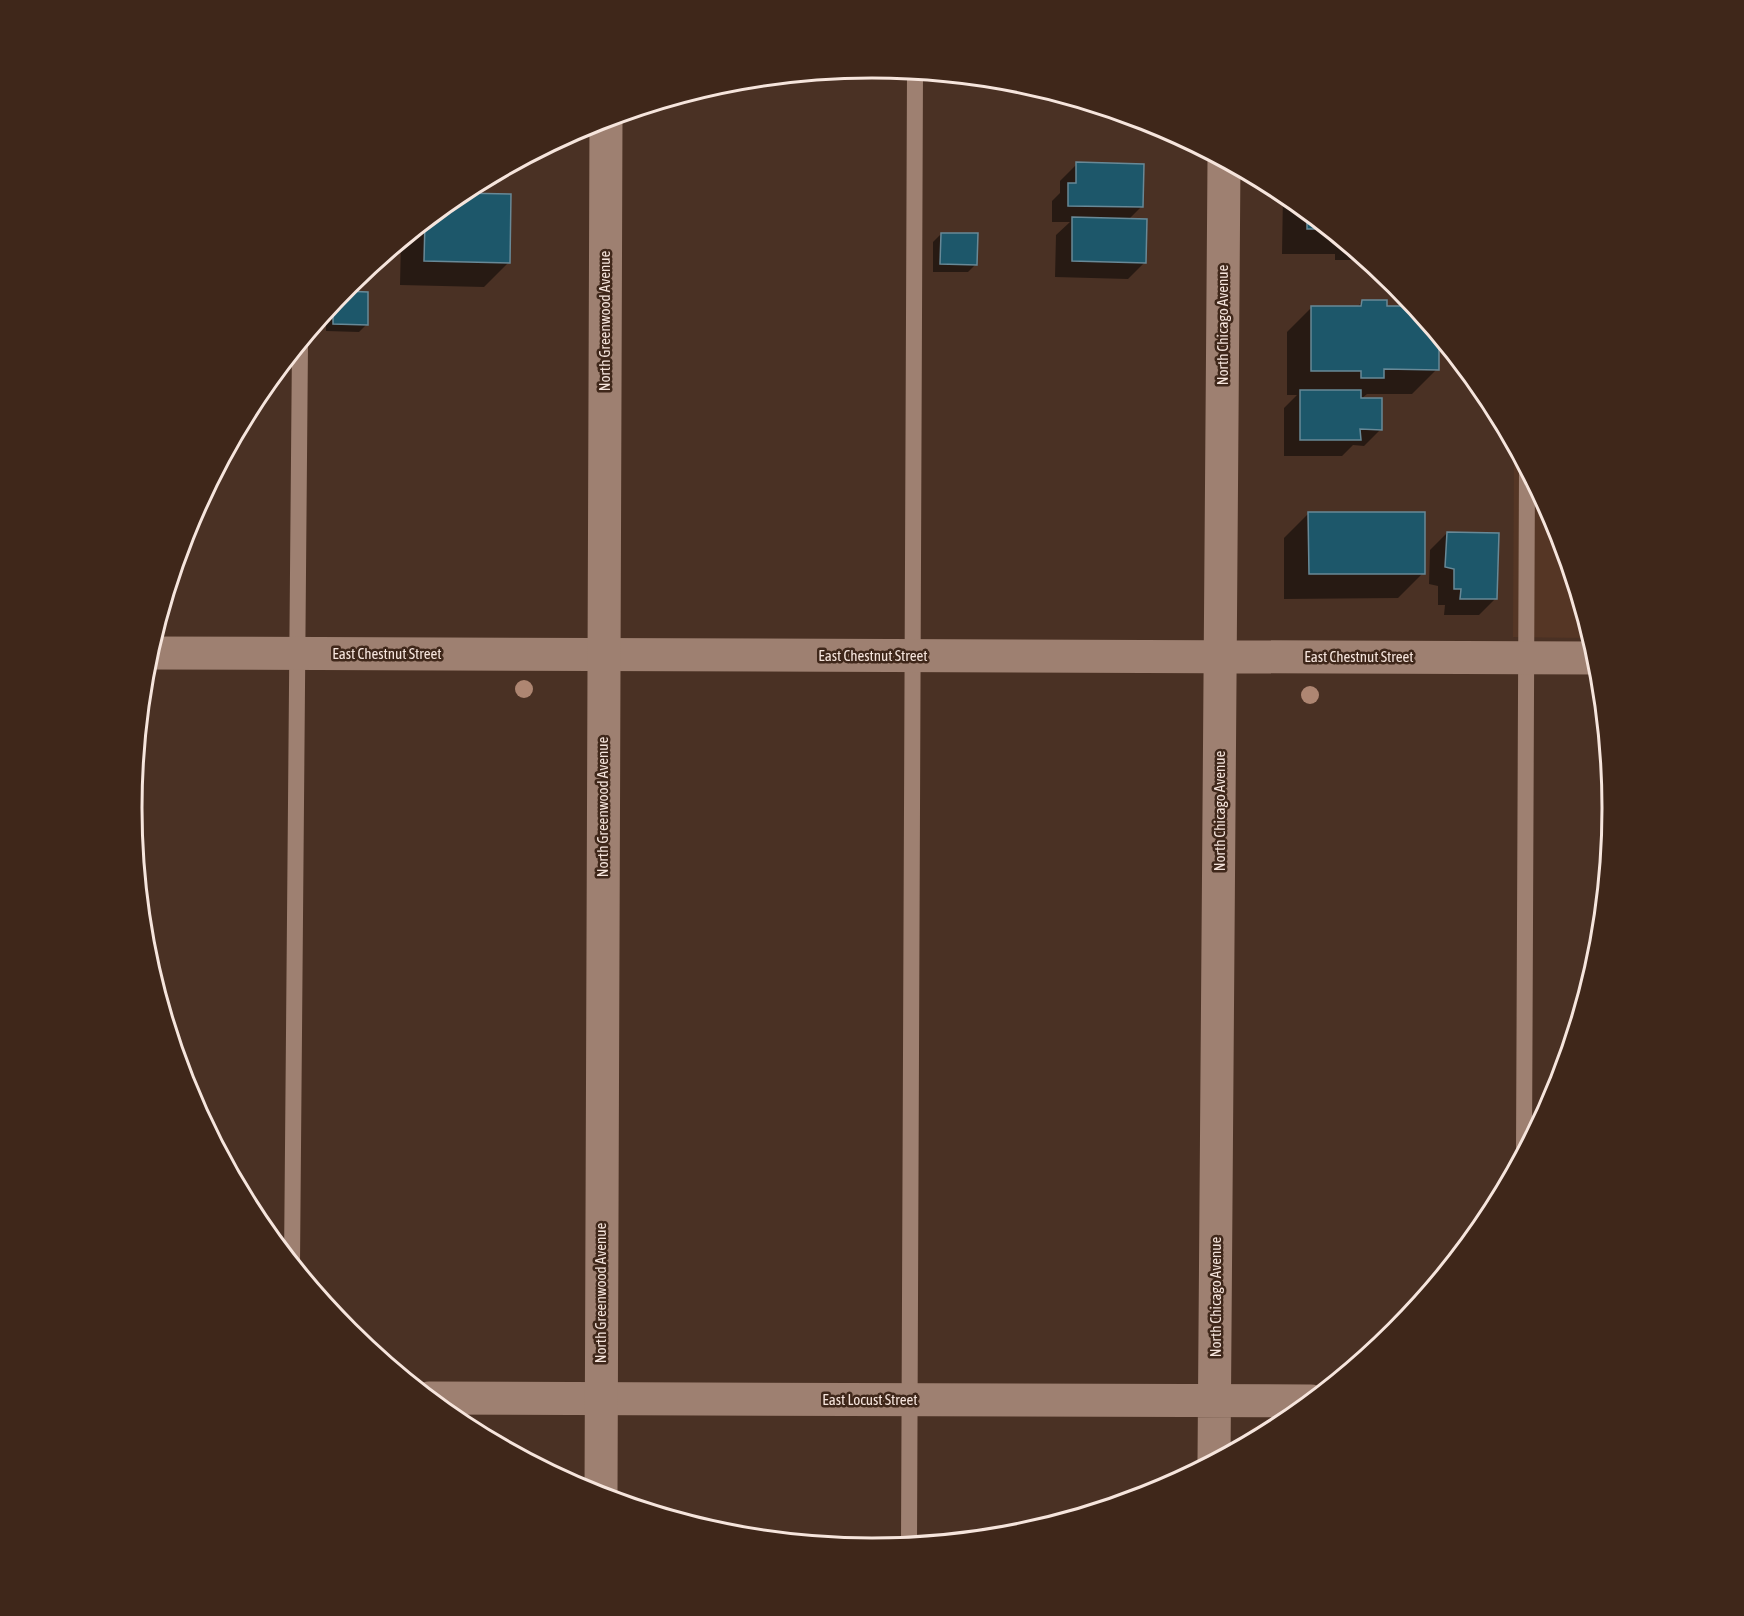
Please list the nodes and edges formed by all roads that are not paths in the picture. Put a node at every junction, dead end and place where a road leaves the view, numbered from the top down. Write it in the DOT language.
graph roads {
  1 [pos="915,80"];
  2 [pos="606,129"];
  3 [pos="1224,169"];
  4 [pos="300,355"];
  5 [pos="1527,485"];
  6 [pos="159,653"];
  7 [pos="298,654"];
  8 [pos="604,655"];
  9 [pos="912,656"];
  10 [pos="1222,657"];
  11 [pos="1526,658"];
  12 [pos="1586,658"];
  13 [pos="1524,1136"];
  14 [pos="292,1251"];
  15 [pos="443,1398"];
  16 [pos="601,1399"];
  17 [pos="909,1400"];
  18 [pos="1297,1401"];
  19 [pos="1216,1402"];
  20 [pos="1214,1452"];
  21 [pos="601,1485"];
  22 [pos="909,1536"];
  1 -- 9 [label="lane"];
  2 -- 8 [label="street, North Greenwood Avenue"];
  3 -- 10 [label="street, North Chicago Avenue"];
  4 -- 7 [label="lane"];
  5 -- 11 [label="lane"];
  6 -- 7 [label="street, East Chestnut Street"];
  7 -- 8 [label="street, East Chestnut Street"];
  7 -- 14 [label="lane"];
  8 -- 9 [label="street, East Chestnut Street"];
  8 -- 16 [label="street, North Greenwood Avenue"];
  9 -- 10 [label="street, East Chestnut Street"];
  9 -- 17 [label="lane"];
  10 -- 11 [label="street, East Chestnut Street"];
  10 -- 19 [label="street, North Chicago Avenue"];
  11 -- 12 [label="street, East Chestnut Street"];
  11 -- 13 [label="lane"];
  15 -- 16 [label="street, East Locust Street"];
  16 -- 17 [label="street, East Locust Street"];
  16 -- 21 [label="street, North Greenwood Avenue"];
  17 -- 19 [label="street, East Locust Street"];
  17 -- 22 [label="lane"];
  18 -- 19 [label="street, East Locust Street"];
  19 -- 20 [label="street, North Chicago Avenue"];
}
